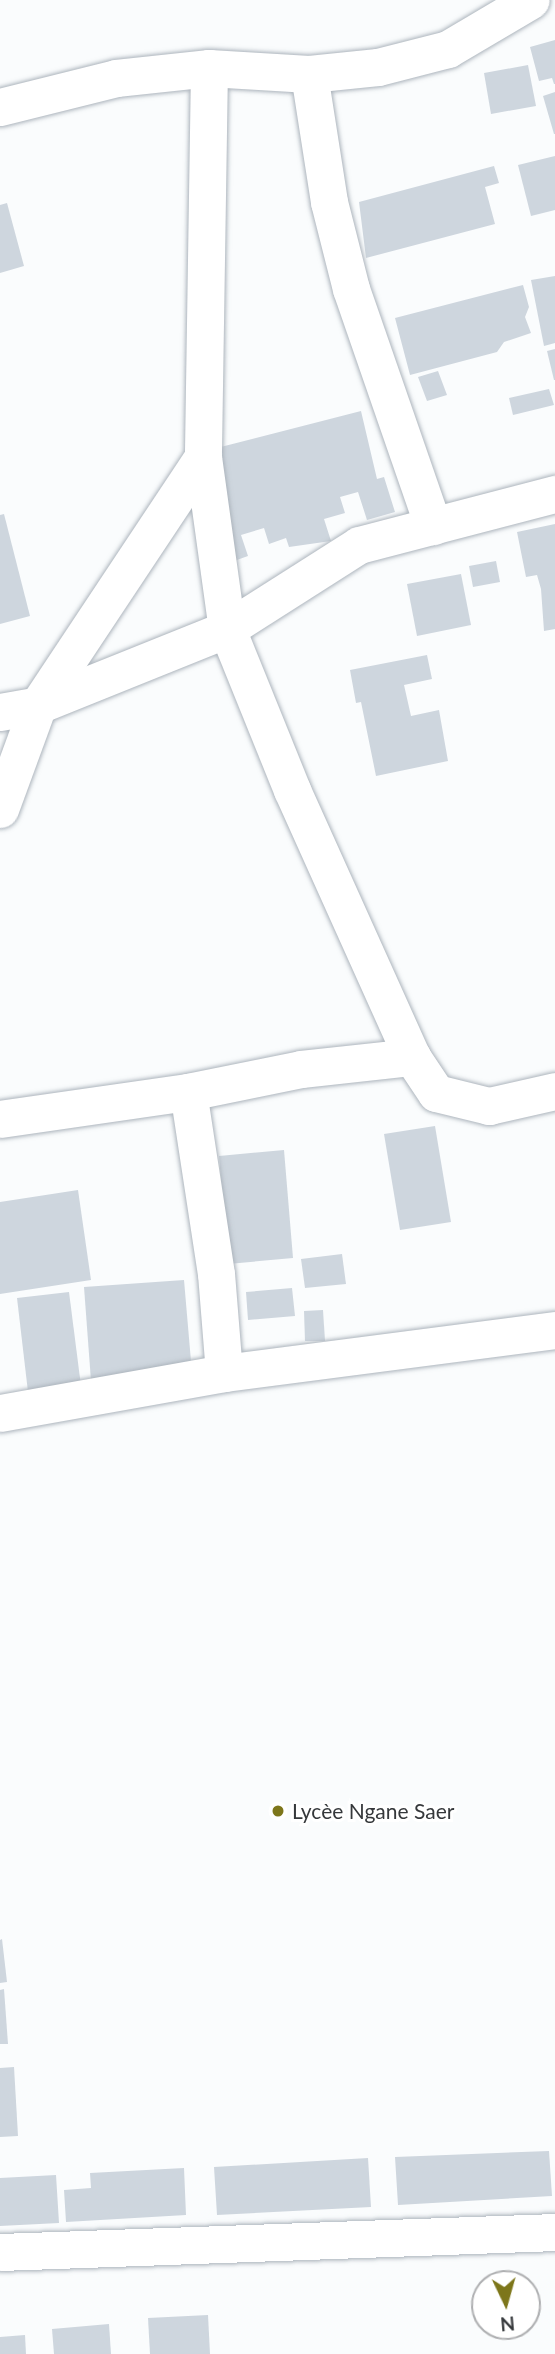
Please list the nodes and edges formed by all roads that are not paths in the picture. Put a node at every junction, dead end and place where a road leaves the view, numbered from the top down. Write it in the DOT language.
graph roads {
  1 [pos="531,0"];
  2 [pos="208,68"];
  3 [pos="309,74"];
  4 [pos="0,107"];
  5 [pos="203,457"];
  6 [pos="555,494"];
  7 [pos="433,526"];
  8 [pos="227,629"];
  9 [pos="38,705"];
  10 [pos="0,712"];
  11 [pos="0,809"];
  12 [pos="412,1057"];
  13 [pos="555,1091"];
  14 [pos="188,1092"];
  15 [pos="0,1119"];
  16 [pos="555,1330"];
  17 [pos="224,1373"];
  18 [pos="0,1413"];
  19 [pos="555,2232"];
  20 [pos="0,2252"];
  1 -- 3 [label="street"];
  2 -- 3 [label="street"];
  2 -- 4 [label="street"];
  2 -- 5 [label="street"];
  3 -- 7 [label="street"];
  5 -- 8 [label="street"];
  5 -- 9 [label="street"];
  6 -- 7 [label="street"];
  7 -- 8 [label="street"];
  8 -- 9 [label="street"];
  8 -- 12 [label="street"];
  9 -- 10 [label="street"];
  9 -- 11 [label="street"];
  12 -- 13 [label="street"];
  12 -- 14 [label="street"];
  14 -- 15 [label="street"];
  14 -- 17 [label="street"];
  16 -- 17 [label="street"];
  17 -- 18 [label="street"];
  19 -- 20 [label="street"];
}
